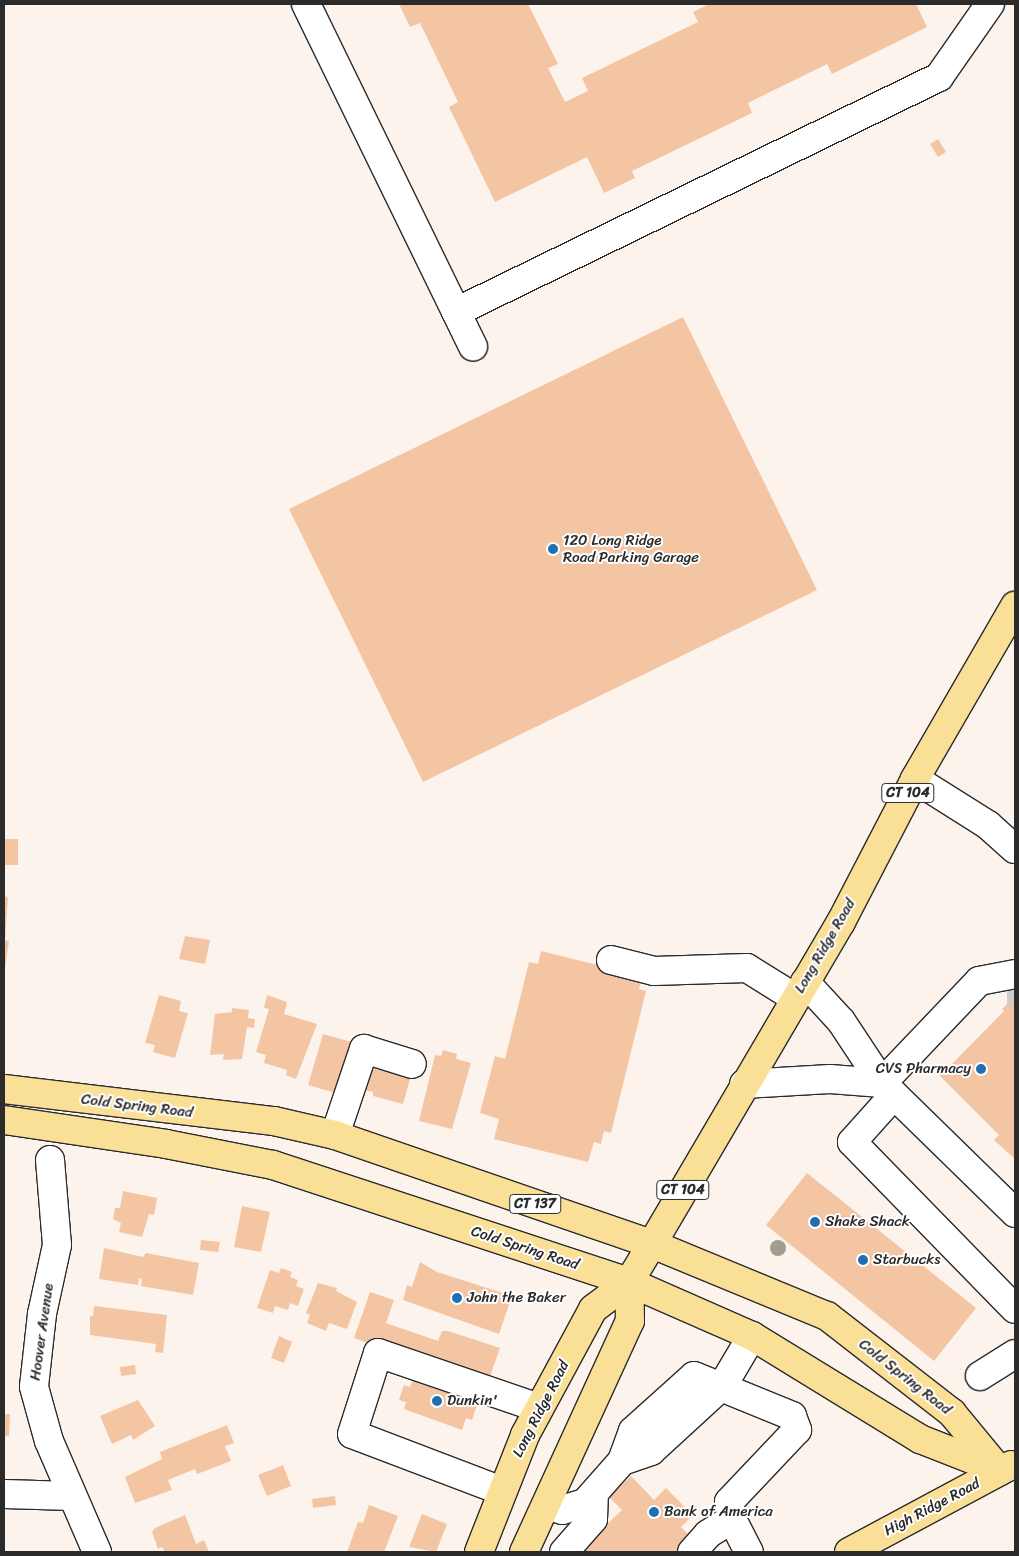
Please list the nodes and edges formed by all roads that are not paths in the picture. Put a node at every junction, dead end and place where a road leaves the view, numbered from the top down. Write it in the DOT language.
graph roads {
  1 [pos="306,4"];
  2 [pos="990,4"];
  3 [pos="456,312"];
  4 [pos="473,346"];
  5 [pos="1015,606"];
  6 [pos="915,779"];
  7 [pos="1015,849"];
  8 [pos="611,960"];
  9 [pos="1011,983"];
  10 [pos="800,990"];
  11 [pos="412,1064"];
  12 [pos="744,1084"];
  13 [pos="4,1089"];
  14 [pos="888,1089"];
  15 [pos="4,1120"];
  16 [pos="335,1135"];
  17 [pos="50,1160"];
  18 [pos="1015,1213"];
  19 [pos="652,1244"];
  20 [pos="629,1282"];
  21 [pos="1015,1309"];
  22 [pos="752,1336"];
  23 [pos="1015,1354"];
  24 [pos="980,1376"];
  25 [pos="723,1385"];
  26 [pos="539,1408"];
  27 [pos="622,1461"];
  28 [pos="1008,1467"];
  29 [pos="502,1491"];
  30 [pos="4,1494"];
  31 [pos="594,1495"];
  32 [pos="72,1496"];
  33 [pos="546,1505"];
  34 [pos="732,1519"];
  35 [pos="532,1550"];
  36 [pos="97,1552"];
  37 [pos="479,1552"];
  38 [pos="564,1552"];
  39 [pos="692,1552"];
  40 [pos="749,1552"];
  41 [pos="849,1552"];
  1 -- 3 [label="street"];
  2 -- 3 [label="street"];
  3 -- 4 [label="street"];
  5 -- 6 [label="main road, Long Ridge Road / CT 104"];
  6 -- 7 [label="street"];
  6 -- 10 [label="main road, Long Ridge Road / CT 104"];
  8 -- 10 [label="street"];
  9 -- 14 [label="street"];
  10 -- 12 [label="main road, Long Ridge Road / CT 104"];
  10 -- 14 [label="street"];
  11 -- 16 [label="street"];
  12 -- 14 [label="street"];
  12 -- 19 [label="main road, Long Ridge Road / CT 104"];
  13 -- 16 [label="main road, Cold Spring Road / CT 137"];
  14 -- 18 [label="street"];
  14 -- 21 [label="street"];
  15 -- 20 [label="main road, Cold Spring Road"];
  16 -- 19 [label="main road, Cold Spring Road / CT 137"];
  17 -- 32 [label="street, Hoover Avenue"];
  19 -- 20 [label="main road, Long Ridge Road / CT 104"];
  19 -- 28 [label="main road, Cold Spring Road / CT 137"];
  20 -- 22 [label="main road, Cold Spring Road"];
  20 -- 26 [label="main road, Long Ridge Road"];
  20 -- 33 [label="main road"];
  22 -- 25 [label="street"];
  22 -- 28 [label="main road, Cold Spring Road"];
  23 -- 24 [label="street"];
  25 -- 27 [label="street"];
  25 -- 27 [label="street"];
  25 -- 34 [label="street"];
  26 -- 29 [label="main road, Long Ridge Road"];
  26 -- 29 [label="street"];
  27 -- 31 [label="street"];
  28 -- 41 [label="main road, High Ridge Road"];
  29 -- 37 [label="main road, Long Ridge Road"];
  30 -- 32 [label="street"];
  31 -- 33 [label="street"];
  31 -- 38 [label="street"];
  32 -- 36 [label="street, Hoover Avenue"];
  33 -- 35 [label="main road"];
  34 -- 39 [label="street"];
  34 -- 40 [label="street"];
}
